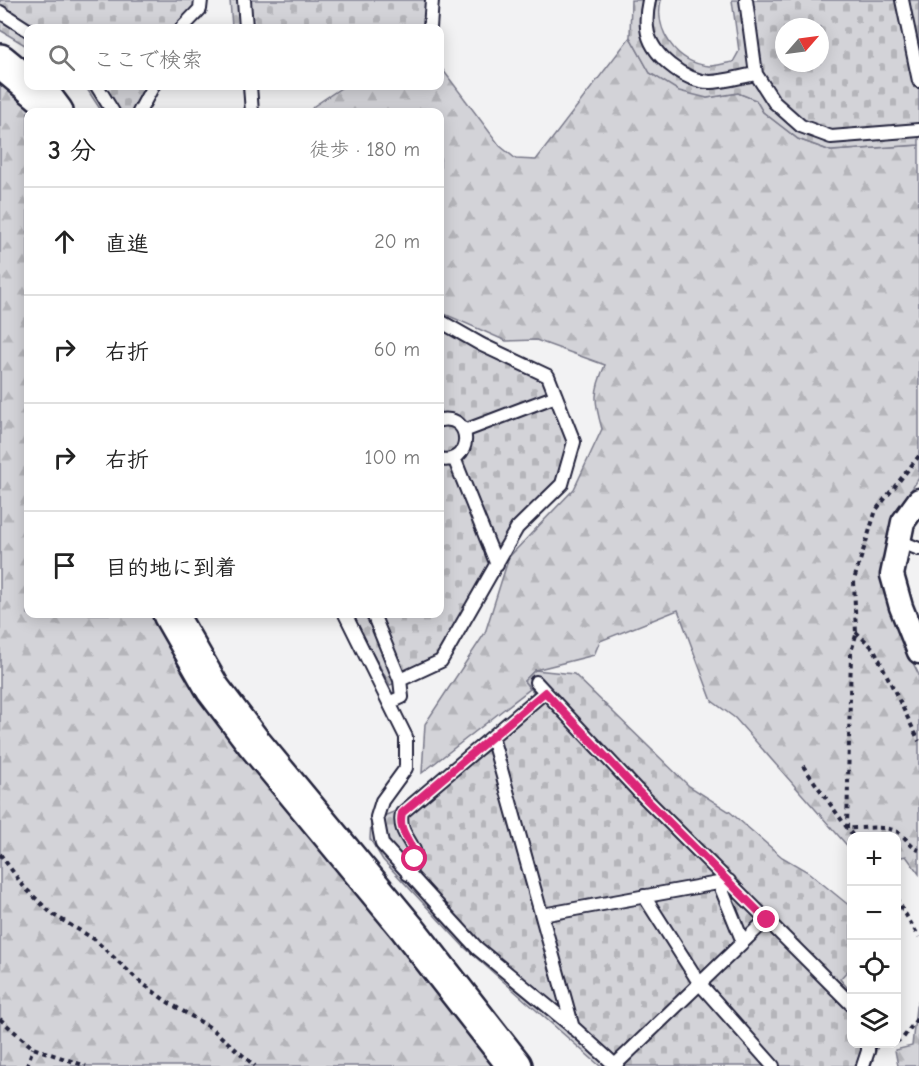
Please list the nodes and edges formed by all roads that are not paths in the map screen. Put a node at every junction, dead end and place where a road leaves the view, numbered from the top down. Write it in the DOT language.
graph roads {
  1 [pos="201,0"];
  2 [pos="244,0"];
  3 [pos="432,0"];
  4 [pos="650,0"];
  5 [pos="746,0"];
  6 [pos="902,0"];
  7 [pos="0,12"];
  8 [pos="186,24"];
  9 [pos="246,24"];
  10 [pos="430,24"];
  11 [pos="24,27"];
  12 [pos="0,61"];
  13 [pos="918,67"];
  14 [pos="756,74"];
  15 [pos="24,81"];
  16 [pos="919,81"];
  17 [pos="35,90"];
  18 [pos="99,90"];
  19 [pos="151,90"];
  20 [pos="250,90"];
  21 [pos="53,108"];
  22 [pos="110,108"];
  23 [pos="141,108"];
  24 [pos="252,108"];
  25 [pos="919,130"];
  26 [pos="444,323"];
  27 [pos="556,396"];
  28 [pos="444,420"];
  29 [pos="464,431"];
  30 [pos="454,458"];
  31 [pos="444,459"];
  32 [pos="919,500"];
  33 [pos="909,545"];
  34 [pos="497,565"];
  35 [pos="172,618"];
  36 [pos="347,618"];
  37 [pos="375,618"];
  38 [pos="919,652"];
  39 [pos="400,680"];
  40 [pos="536,682"];
  41 [pos="545,692"];
  42 [pos="389,704"];
  43 [pos="492,737"];
  44 [pos="408,874"];
  45 [pos="724,882"];
  46 [pos="644,896"];
  47 [pos="542,915"];
  48 [pos="767,920"];
  49 [pos="743,942"];
  50 [pos="700,984"];
  51 [pos="847,1000"];
  52 [pos="574,1028"];
  53 [pos="868,1048"];
  54 [pos="515,1066"];
  55 [pos="615,1066"];
  56 [pos="773,1066"];
  57 [pos="863,1066"];
  1 -- 8 [label="lane"];
  2 -- 9 [label="lane"];
  3 -- 10 [label="lane"];
  4 -- 14 [label="lane"];
  5 -- 14 [label="lane"];
  6 -- 13 [label="lane"];
  7 -- 11 [label="lane"];
  12 -- 15 [label="street"];
  13 -- 16 [label="lane"];
  14 -- 25 [label="lane"];
  17 -- 21 [label="street"];
  18 -- 22 [label="lane"];
  19 -- 23 [label="lane"];
  20 -- 24 [label="lane"];
  26 -- 27 [label="lane"];
  27 -- 29 [label="lane"];
  27 -- 34 [label="lane"];
  28 -- 29 [label="lane"];
  29 -- 30 [label="lane"];
  30 -- 31 [label="lane"];
  30 -- 34 [label="lane"];
  32 -- 33 [label="street"];
  33 -- 38 [label="street"];
  34 -- 39 [label="lane"];
  35 -- 54 [label="street"];
  36 -- 42 [label="lane"];
  37 -- 39 [label="lane"];
  39 -- 42 [label="lane"];
  40 -- 41 [label="lane"];
  41 -- 43 [label="lane"];
  41 -- 45 [label="lane"];
  42 -- 44 [label="lane"];
  43 -- 44 [label="lane"];
  43 -- 47 [label="lane"];
  44 -- 52 [label="lane"];
  45 -- 46 [label="lane"];
  45 -- 48 [label="lane"];
  45 -- 49 [label="lane"];
  46 -- 47 [label="lane"];
  46 -- 50 [label="lane"];
  47 -- 52 [label="lane"];
  48 -- 49 [label="lane"];
  48 -- 51 [label="lane"];
  49 -- 50 [label="lane"];
  50 -- 55 [label="lane"];
  50 -- 56 [label="lane"];
  52 -- 55 [label="lane"];
  53 -- 57 [label="lane"];
}
